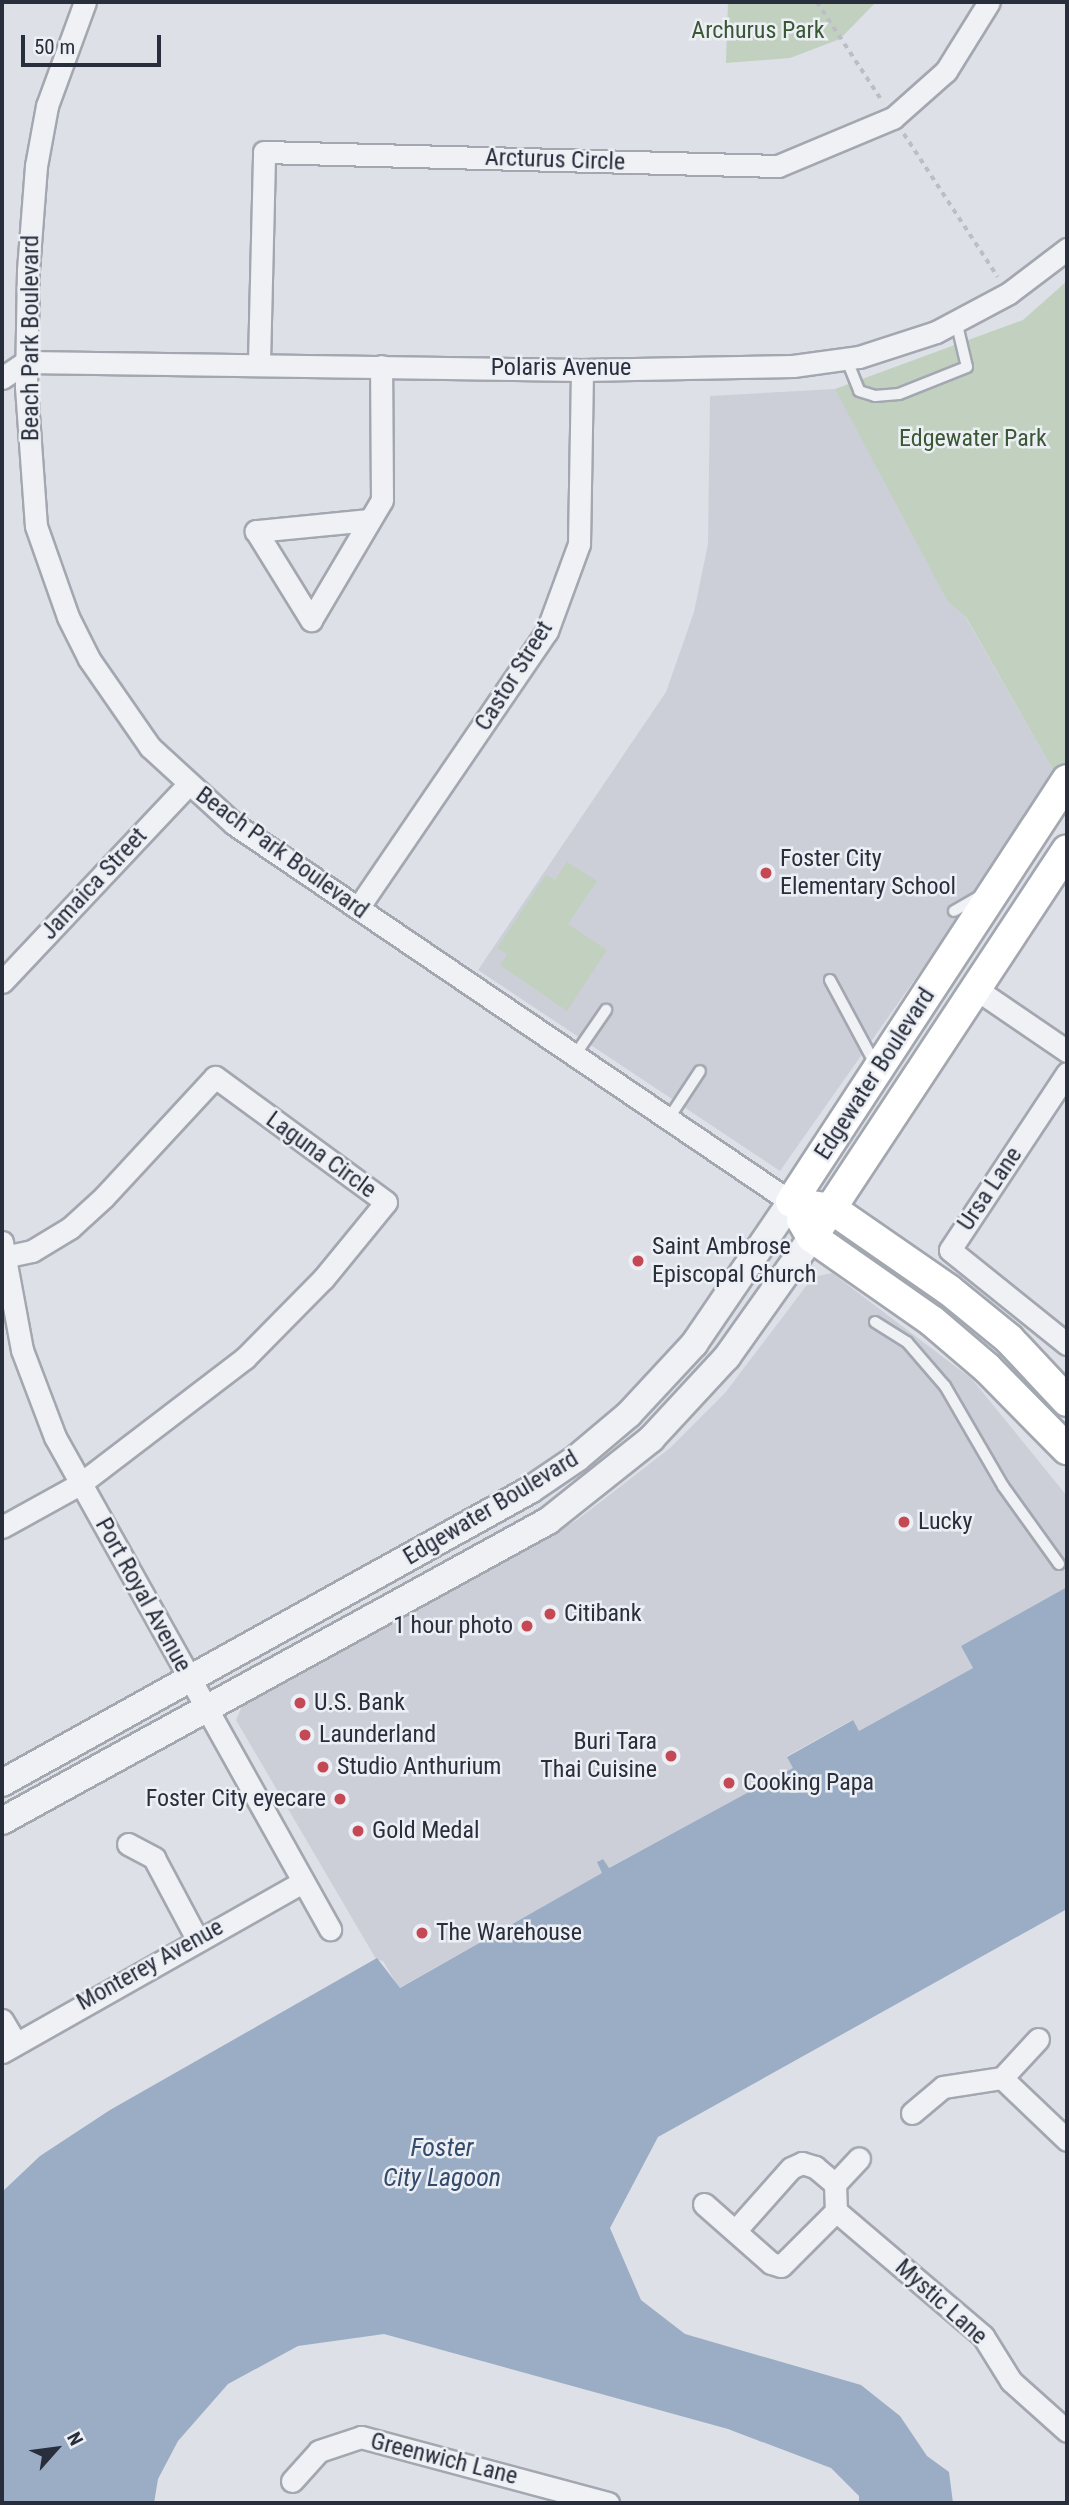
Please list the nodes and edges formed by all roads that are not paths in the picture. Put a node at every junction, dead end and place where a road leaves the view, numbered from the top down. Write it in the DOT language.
graph roads {
  1 [pos="85,2"];
  2 [pos="989,2"];
  3 [pos="1067,249"];
  4 [pos="956,321"];
  5 [pos="846,358"];
  6 [pos="26,362"];
  7 [pos="259,362"];
  8 [pos="381,366"];
  9 [pos="582,370"];
  10 [pos="2,378"];
  11 [pos="369,520"];
  12 [pos="1067,780"];
  13 [pos="187,786"];
  14 [pos="1067,851"];
  15 [pos="997,886"];
  16 [pos="358,908"];
  17 [pos="954,911"];
  18 [pos="830,981"];
  19 [pos="2,982"];
  20 [pos="976,989"];
  21 [pos="606,1010"];
  22 [pos="1067,1051"];
  23 [pos="575,1055"];
  24 [pos="700,1071"];
  25 [pos="880,1072"];
  26 [pos="1067,1073"];
  27 [pos="669,1118"];
  28 [pos="791,1202"];
  29 [pos="832,1209"];
  30 [pos="813,1237"];
  31 [pos="3,1249"];
  32 [pos="875,1322"];
  33 [pos="1067,1344"];
  34 [pos="1067,1401"];
  35 [pos="1067,1449"];
  36 [pos="80,1483"];
  37 [pos="2,1527"];
  38 [pos="1059,1564"];
  39 [pos="190,1679"];
  40 [pos="207,1706"];
  41 [pos="2,1783"];
  42 [pos="2,1821"];
  43 [pos="128,1844"];
  44 [pos="301,1883"];
  45 [pos="330,1929"];
  46 [pos="197,1939"];
  47 [pos="2,2020"];
  48 [pos="1038,2039"];
  49 [pos="8,2047"];
  50 [pos="1002,2078"];
  51 [pos="912,2113"];
  52 [pos="1067,2140"];
  53 [pos="859,2158"];
  54 [pos="835,2184"];
  55 [pos="704,2204"];
  56 [pos="836,2211"];
  57 [pos="735,2231"];
  58 [pos="1067,2431"];
  59 [pos="292,2482"];
  60 [pos="608,2503"];
  1 -- 6 [label="street, Beach Park Boulevard"];
  2 -- 7 [label="street, Arcturus Circle"];
  3 -- 4 [label="street, Polaris Avenue"];
  4 -- 5 [label="street, Polaris Avenue"];
  4 -- 5 [label="lane"];
  5 -- 9 [label="street, Polaris Avenue"];
  6 -- 7 [label="street, Polaris Avenue"];
  6 -- 10 [label="street"];
  6 -- 13 [label="street, Beach Park Boulevard"];
  7 -- 8 [label="street, Polaris Avenue"];
  8 -- 9 [label="street, Polaris Avenue"];
  8 -- 11 [label="street"];
  9 -- 16 [label="street, Castor Street"];
  11 -- 11 [label="street"];
  12 -- 15 [label="main road, Edgewater Boulevard"];
  13 -- 16 [label="street, Beach Park Boulevard"];
  13 -- 19 [label="street, Jamaica Street"];
  14 -- 20 [label="main road, Edgewater Boulevard"];
  15 -- 17 [label="lane"];
  15 -- 25 [label="main road, Edgewater Boulevard"];
  16 -- 23 [label="street, Beach Park Boulevard"];
  18 -- 25 [label="lane"];
  20 -- 22 [label="street"];
  20 -- 29 [label="main road, Edgewater Boulevard"];
  21 -- 23 [label="lane"];
  23 -- 27 [label="street, Beach Park Boulevard"];
  24 -- 27 [label="lane"];
  25 -- 28 [label="main road, Edgewater Boulevard"];
  26 -- 33 [label="street, Ursa Lane"];
  27 -- 28 [label="street, Beach Park Boulevard"];
  28 -- 29 [label="main road, Beach Park Boulevard"];
  28 -- 30 [label="main road, Beach Park Boulevard"];
  28 -- 39 [label="street, Edgewater Boulevard"];
  29 -- 30 [label="main road, Edgewater Boulevard"];
  29 -- 34 [label="main road, Beach Park Boulevard"];
  30 -- 35 [label="main road, Beach Park Boulevard"];
  30 -- 40 [label="street, Edgewater Boulevard"];
  31 -- 36 [label="street, Port Royal Avenue"];
  31 -- 36 [label="street, Laguna Circle"];
  32 -- 38 [label="lane"];
  36 -- 37 [label="street"];
  36 -- 39 [label="street, Port Royal Avenue"];
  39 -- 40 [label="street, Port Royal Avenue"];
  39 -- 41 [label="street, Edgewater Boulevard"];
  40 -- 42 [label="street, Edgewater Boulevard"];
  40 -- 44 [label="street, Port Royal Avenue"];
  43 -- 46 [label="street"];
  44 -- 45 [label="street, Port Royal Avenue"];
  44 -- 46 [label="street, Monterey Avenue"];
  46 -- 49 [label="street, Monterey Avenue"];
  47 -- 49 [label="street"];
  48 -- 50 [label="street"];
  50 -- 51 [label="street"];
  50 -- 52 [label="street"];
  53 -- 54 [label="street"];
  54 -- 56 [label="street"];
  54 -- 57 [label="street"];
  55 -- 57 [label="street"];
  56 -- 57 [label="street"];
  56 -- 58 [label="street, Mystic Lane"];
  59 -- 60 [label="street, Greenwich Lane"];
}
